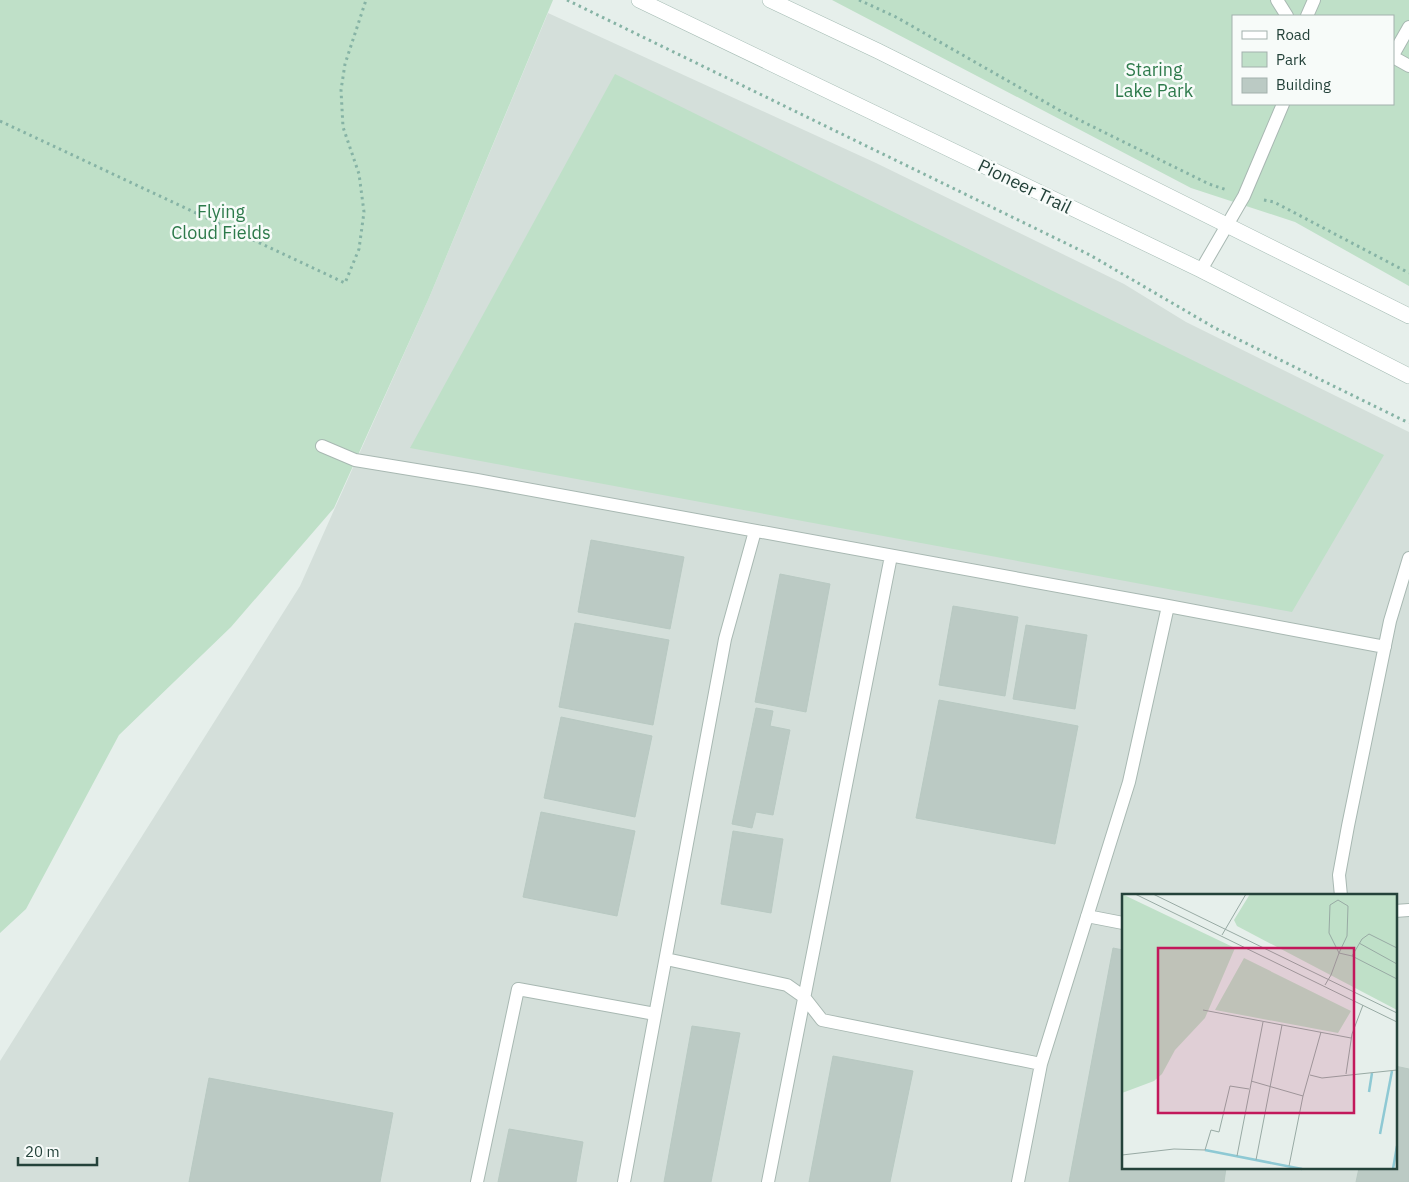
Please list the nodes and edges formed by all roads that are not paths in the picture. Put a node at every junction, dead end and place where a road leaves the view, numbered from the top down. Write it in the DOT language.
graph roads {
  1 [pos="639,0"];
  2 [pos="770,0"];
  3 [pos="1277,0"];
  4 [pos="1314,0"];
  5 [pos="1286,15"];
  6 [pos="1307,15"];
  7 [pos="1409,27"];
  8 [pos="1394,54"];
  9 [pos="1394,57"];
  10 [pos="1409,66"];
  11 [pos="1283,105"];
  12 [pos="1228,225"];
  13 [pos="1201,270"];
  14 [pos="1409,316"];
  15 [pos="1409,376"];
  16 [pos="322,446"];
  17 [pos="755,531"];
  18 [pos="892,556"];
  19 [pos="1409,558"];
  20 [pos="1168,606"];
  21 [pos="1385,647"];
  22 [pos="1340,894"];
  23 [pos="1409,910"];
  24 [pos="1396,911"];
  25 [pos="1087,916"];
  26 [pos="1122,923"];
  27 [pos="666,959"];
  28 [pos="804,997"];
  29 [pos="655,1014"];
  30 [pos="1041,1064"];
  31 [pos="477,1182"];
  32 [pos="624,1182"];
  33 [pos="768,1182"];
  34 [pos="1018,1182"];
  1 -- 13 [label="main road, Pioneer Trail"];
  2 -- 12 [label="main road"];
  3 -- 5 [label="lane"];
  4 -- 6 [label="lane"];
  7 -- 8 [label="lane"];
  9 -- 10 [label="lane"];
  11 -- 12 [label="lane"];
  12 -- 13 [label="lane"];
  12 -- 14 [label="main road"];
  13 -- 15 [label="main road, Pioneer Trail"];
  16 -- 17 [label="lane"];
  17 -- 18 [label="lane"];
  17 -- 27 [label="lane"];
  18 -- 20 [label="lane"];
  18 -- 28 [label="lane"];
  19 -- 21 [label="lane"];
  20 -- 21 [label="lane"];
  20 -- 25 [label="lane"];
  21 -- 22 [label="lane"];
  23 -- 24 [label="lane"];
  25 -- 26 [label="lane"];
  25 -- 30 [label="lane"];
  27 -- 28 [label="lane"];
  27 -- 29 [label="lane"];
  28 -- 30 [label="lane"];
  28 -- 33 [label="lane"];
  29 -- 31 [label="lane"];
  29 -- 32 [label="lane"];
  30 -- 34 [label="lane"];
}
